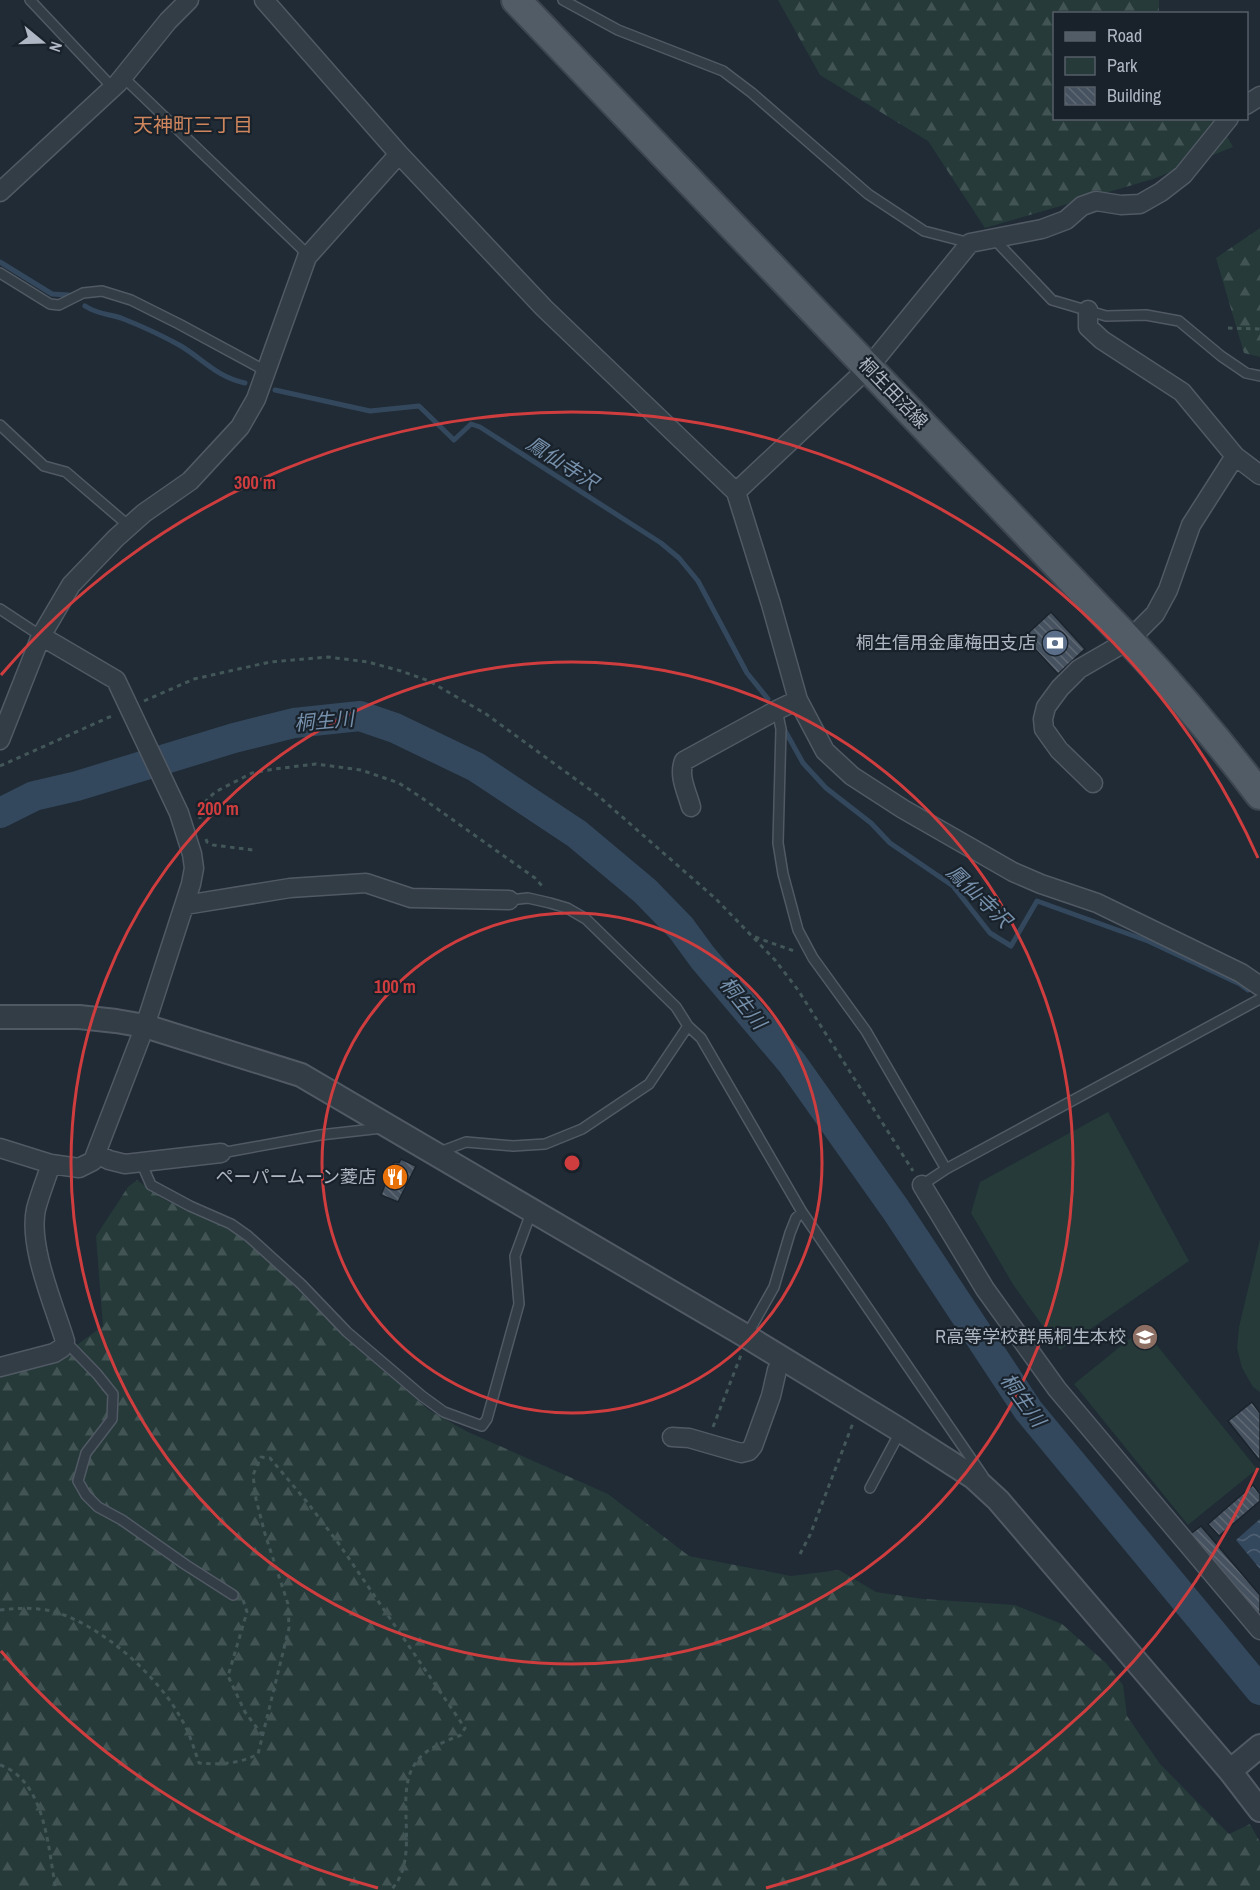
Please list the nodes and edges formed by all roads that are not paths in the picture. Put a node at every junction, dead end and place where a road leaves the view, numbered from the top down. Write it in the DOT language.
graph roads {
  1 [pos="30,0"];
  2 [pos="189,0"];
  3 [pos="264,0"];
  4 [pos="516,0"];
  5 [pos="562,0"];
  6 [pos="118,82"];
  7 [pos="1227,120"];
  8 [pos="399,154"];
  9 [pos="0,192"];
  10 [pos="995,240"];
  11 [pos="970,243"];
  12 [pos="307,257"];
  13 [pos="0,273"];
  14 [pos="1088,310"];
  15 [pos="869,367"];
  16 [pos="266,371"];
  17 [pos="1260,376"];
  18 [pos="0,425"];
  19 [pos="1235,456"];
  20 [pos="1260,475"];
  21 [pos="736,492"];
  22 [pos="129,526"];
  23 [pos="0,609"];
  24 [pos="41,636"];
  25 [pos="1129,640"];
  26 [pos="798,700"];
  27 [pos="777,710"];
  28 [pos="0,740"];
  29 [pos="1093,783"];
  30 [pos="1260,795"];
  31 [pos="691,807"];
  32 [pos="509,900"];
  33 [pos="185,905"];
  34 [pos="1260,986"];
  35 [pos="1260,999"];
  36 [pos="0,1017"];
  37 [pos="145,1026"];
  38 [pos="688,1026"];
  39 [pos="390,1127"];
  40 [pos="0,1148"];
  41 [pos="221,1153"];
  42 [pos="97,1154"];
  43 [pos="434,1154"];
  44 [pos="141,1162"];
  45 [pos="51,1164"];
  46 [pos="946,1169"];
  47 [pos="922,1185"];
  48 [pos="532,1210"];
  49 [pos="802,1212"];
  50 [pos="65,1341"];
  51 [pos="744,1344"];
  52 [pos="783,1359"];
  53 [pos="0,1367"];
  54 [pos="901,1431"];
  55 [pos="672,1437"];
  56 [pos="870,1488"];
  57 [pos="998,1500"];
  58 [pos="233,1595"];
  59 [pos="1260,1630"];
  60 [pos="1260,1746"];
  61 [pos="1230,1771"];
  62 [pos="1260,1810"];
  1 -- 6 [label="lane"];
  2 -- 6 [label="street"];
  3 -- 8 [label="street"];
  4 -- 15 [label="main road, 桐生田沼線"];
  5 -- 11 [label="lane"];
  6 -- 9 [label="street"];
  6 -- 12 [label="lane"];
  7 -- 10 [label="street"];
  8 -- 12 [label="street"];
  8 -- 21 [label="street"];
  10 -- 11 [label="street"];
  10 -- 14 [label="lane"];
  11 -- 15 [label="street"];
  12 -- 16 [label="street"];
  13 -- 16 [label="lane"];
  14 -- 17 [label="lane"];
  14 -- 19 [label="street"];
  15 -- 21 [label="street"];
  15 -- 25 [label="main road, 桐生田沼線"];
  16 -- 22 [label="street"];
  18 -- 22 [label="lane"];
  19 -- 20 [label="street"];
  19 -- 25 [label="street"];
  21 -- 26 [label="street"];
  22 -- 24 [label="street"];
  23 -- 24 [label="lane"];
  24 -- 28 [label="street"];
  24 -- 33 [label="street"];
  25 -- 29 [label="street"];
  25 -- 30 [label="main road, 桐生田沼線"];
  26 -- 27 [label="street"];
  26 -- 34 [label="street"];
  27 -- 31 [label="street"];
  27 -- 46 [label="lane"];
  32 -- 33 [label="street"];
  32 -- 38 [label="lane"];
  33 -- 37 [label="street"];
  35 -- 46 [label="lane"];
  36 -- 37 [label="street"];
  37 -- 39 [label="street"];
  37 -- 42 [label="street"];
  38 -- 43 [label="lane"];
  38 -- 49 [label="lane"];
  39 -- 41 [label="lane"];
  39 -- 43 [label="street"];
  40 -- 45 [label="street"];
  41 -- 44 [label="street"];
  42 -- 44 [label="street"];
  42 -- 45 [label="street"];
  43 -- 48 [label="street"];
  44 -- 48 [label="lane"];
  45 -- 50 [label="street"];
  46 -- 47 [label="lane"];
  47 -- 59 [label="street"];
  48 -- 51 [label="street"];
  49 -- 51 [label="lane"];
  49 -- 57 [label="lane"];
  50 -- 53 [label="street"];
  50 -- 58 [label="lane"];
  51 -- 52 [label="street"];
  52 -- 54 [label="street"];
  52 -- 55 [label="street"];
  54 -- 56 [label="lane"];
  54 -- 57 [label="street"];
  57 -- 61 [label="street"];
  60 -- 61 [label="street"];
  61 -- 62 [label="street"];
}
